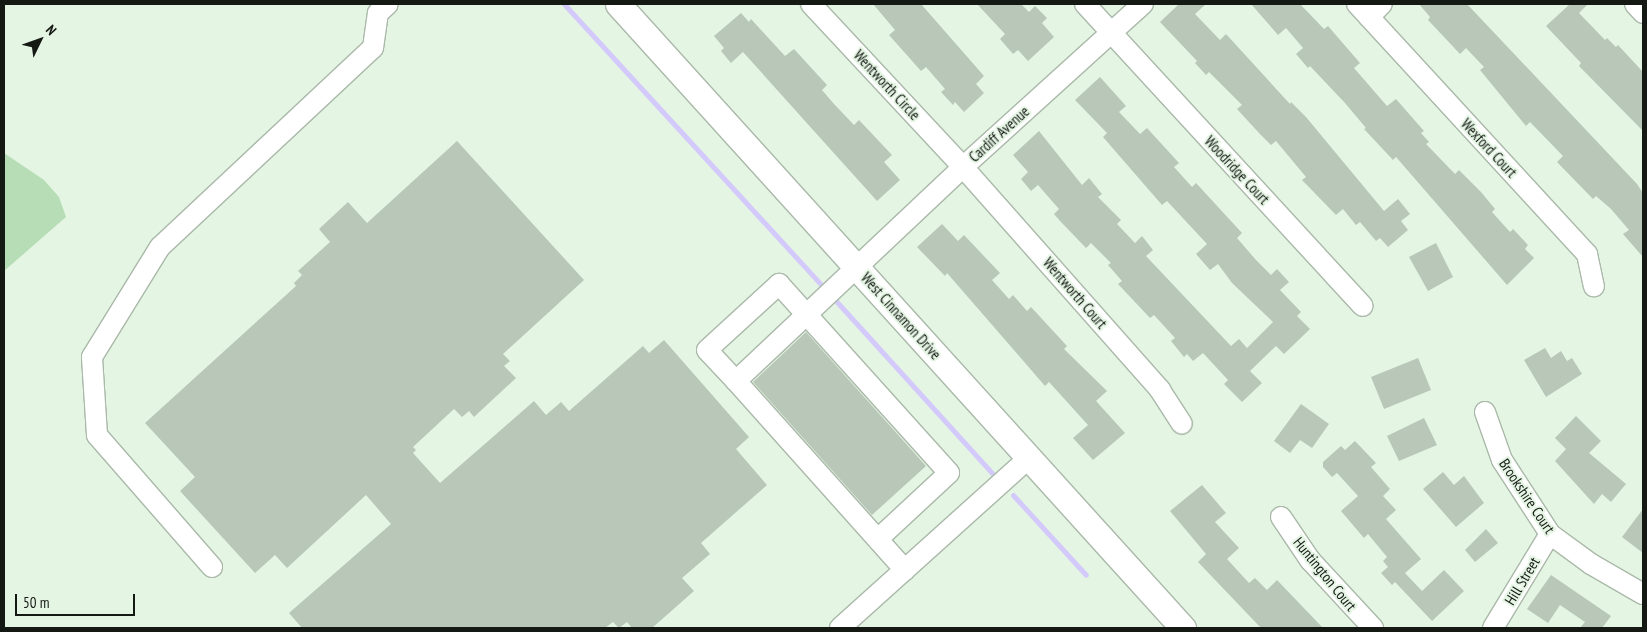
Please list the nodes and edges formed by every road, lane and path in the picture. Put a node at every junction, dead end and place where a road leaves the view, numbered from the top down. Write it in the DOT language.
graph roads {
  1 [pos="388,4"];
  2 [pos="618,4"];
  3 [pos="811,4"];
  4 [pos="1085,4"];
  5 [pos="1143,4"];
  6 [pos="1635,4"];
  7 [pos="1369,8"];
  8 [pos="1643,13"];
  9 [pos="1111,33"];
  10 [pos="963,167"];
  11 [pos="858,269"];
  12 [pos="1594,286"];
  13 [pos="1363,306"];
  14 [pos="807,316"];
  15 [pos="736,381"];
  16 [pos="1485,412"];
  17 [pos="1182,424"];
  18 [pos="1030,457"];
  19 [pos="1281,517"];
  20 [pos="1550,534"];
  21 [pos="878,539"];
  22 [pos="212,567"];
  23 [pos="905,570"];
  24 [pos="1643,594"];
  25 [pos="840,628"];
  26 [pos="1183,628"];
  27 [pos="1373,628"];
  28 [pos="1493,628"];
  1 -- 22 [label="street"];
  2 -- 11 [label="main road, West Cinnamon Drive"];
  3 -- 10 [label="street, Wentworth Circle"];
  4 -- 9 [label="street, Woodridge Court"];
  5 -- 9 [label="street, Cardiff Avenue"];
  6 -- 8 [label="street"];
  7 -- 12 [label="street, Wexford Court"];
  9 -- 10 [label="street, Cardiff Avenue"];
  9 -- 13 [label="street, Woodridge Court"];
  10 -- 11 [label="street, Cardiff Avenue"];
  10 -- 17 [label="street, Wentworth Court"];
  11 -- 14 [label="street, Cardiff Avenue"];
  11 -- 18 [label="main road, West Cinnamon Drive"];
  14 -- 15 [label="street, Cardiff Avenue"];
  14 -- 15 [label="street"];
  14 -- 21 [label="street"];
  15 -- 21 [label="street"];
  16 -- 20 [label="street, Brookshire Court"];
  18 -- 23 [label="street"];
  18 -- 26 [label="main road, West Cinnamon Drive"];
  19 -- 27 [label="street, Huntington Court"];
  20 -- 24 [label="street, Brookshire Court"];
  20 -- 28 [label="street, Hill Street"];
  21 -- 23 [label="street"];
  23 -- 25 [label="street"];
}
